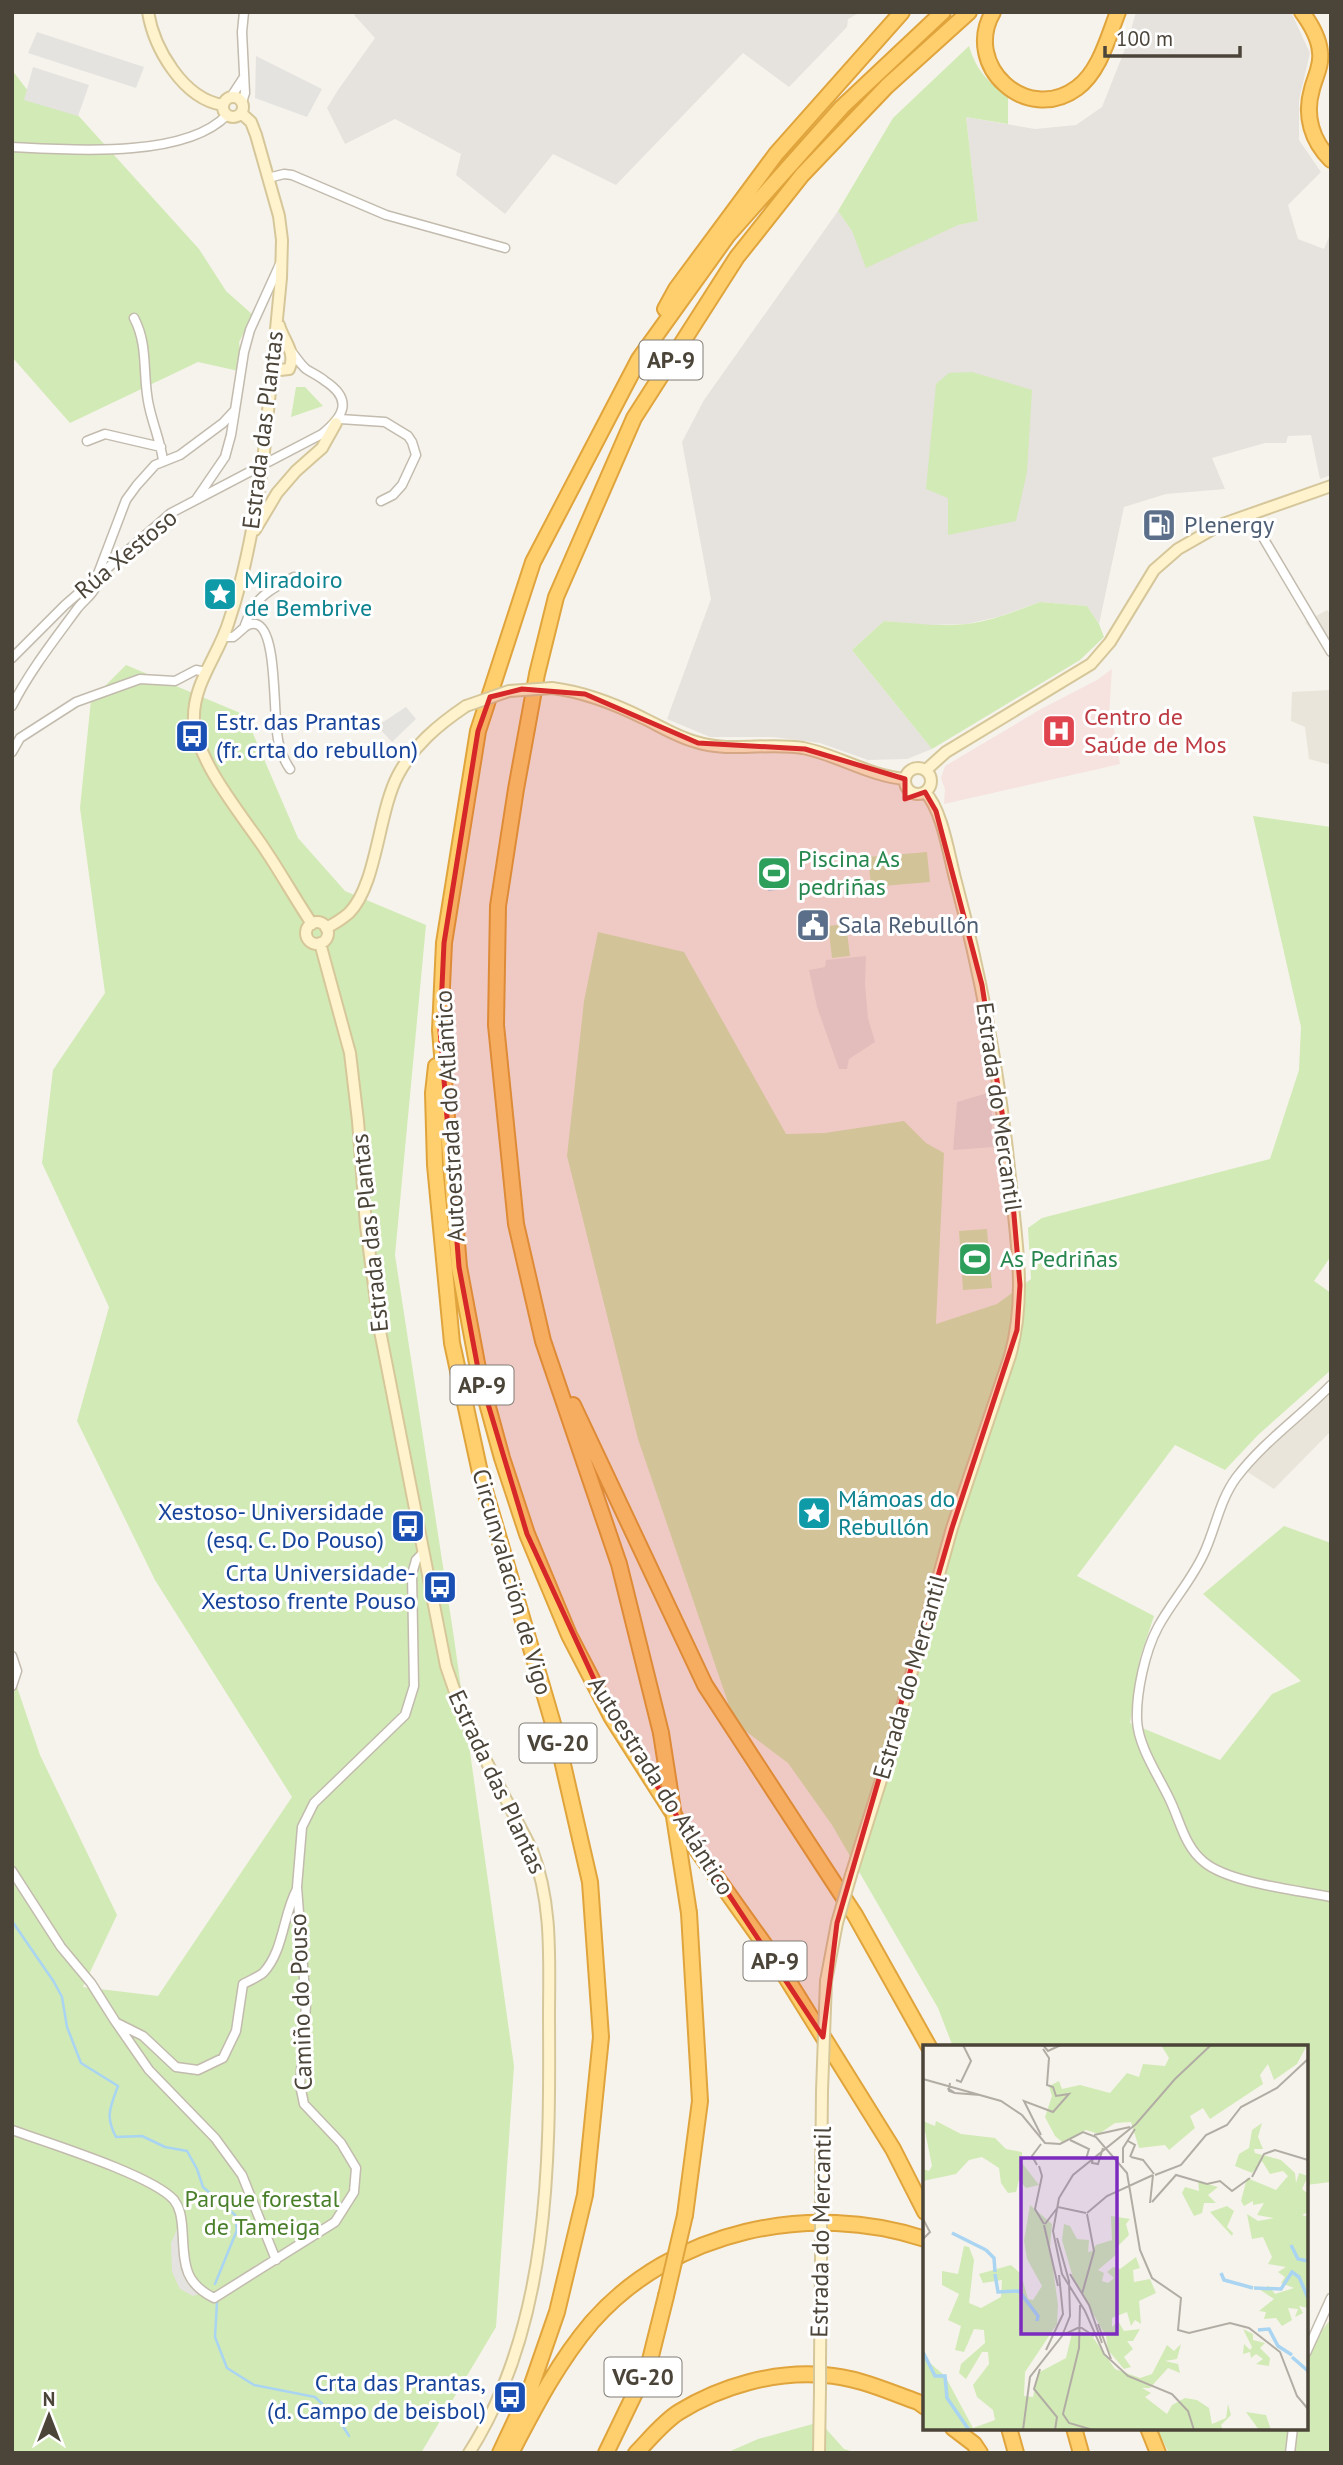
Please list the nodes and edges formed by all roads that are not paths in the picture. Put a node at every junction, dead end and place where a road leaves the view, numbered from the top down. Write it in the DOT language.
graph roads {
  1 [pos="148,12"];
  2 [pos="243,12"];
  3 [pos="902,12"];
  4 [pos="943,12"];
  5 [pos="970,12"];
  6 [pos="993,12"];
  7 [pos="1118,12"];
  8 [pos="1302,12"];
  9 [pos="1317,39"];
  10 [pos="1331,49"];
  11 [pos="1331,56"];
  12 [pos="1315,80"];
  13 [pos="233,106"];
  14 [pos="12,147"];
  15 [pos="1331,160"];
  16 [pos="268,178"];
  17 [pos="505,248"];
  18 [pos="283,258"];
  19 [pos="134,318"];
  20 [pos="277,319"];
  21 [pos="274,344"];
  22 [pos="290,348"];
  23 [pos="639,359"];
  24 [pos="305,368"];
  25 [pos="289,369"];
  26 [pos="271,371"];
  27 [pos="235,410"];
  28 [pos="338,421"];
  29 [pos="87,440"];
  30 [pos="161,447"];
  31 [pos="163,460"];
  32 [pos="1331,486"];
  33 [pos="195,500"];
  34 [pos="381,501"];
  35 [pos="1249,514"];
  36 [pos="251,535"];
  37 [pos="294,577"];
  38 [pos="94,581"];
  39 [pos="245,625"];
  40 [pos="224,637"];
  41 [pos="1331,652"];
  42 [pos="12,658"];
  43 [pos="206,672"];
  44 [pos="12,706"];
  45 [pos="12,752"];
  46 [pos="290,769"];
  47 [pos="926,770"];
  48 [pos="905,779"];
  49 [pos="925,792"];
  50 [pos="312,924"];
  51 [pos="326,928"];
  52 [pos="320,943"];
  53 [pos="440,1030"];
  54 [pos="543,1340"];
  55 [pos="1331,1385"];
  56 [pos="423,1553"];
  57 [pos="619,1564"];
  58 [pos="12,1656"];
  59 [pos="12,1686"];
  60 [pos="12,1871"];
  61 [pos="297,1887"];
  62 [pos="1331,1898"];
  63 [pos="115,2021"];
  64 [pos="928,2045"];
  65 [pos="12,2130"];
  66 [pos="923,2208"];
  67 [pos="923,2239"];
  68 [pos="276,2260"];
  69 [pos="1331,2298"];
  70 [pos="1308,2349"];
  71 [pos="923,2406"];
  72 [pos="956,2430"];
  73 [pos="1010,2430"];
  74 [pos="1075,2430"];
  75 [pos="1149,2430"];
  76 [pos="1293,2430"];
  77 [pos="469,2453"];
  78 [pos="500,2453"];
  79 [pos="511,2453"];
  80 [pos="606,2453"];
  81 [pos="636,2453"];
  82 [pos="819,2453"];
  83 [pos="980,2453"];
  84 [pos="1016,2453"];
  85 [pos="1081,2453"];
  86 [pos="1158,2453"];
  87 [pos="1290,2453"];
  1 -- 13 [label="street"];
  2 -- 13 [label="street"];
  3 -- 23 [label="highway"];
  4 -- 23 [label="highway, Autoestrada do Atlántico / AP-9"];
  5 -- 54 [label="highway, Autoestrada do Atlántico / AP-9"];
  6 -- 7 [label="highway"];
  8 -- 9 [label="highway"];
  9 -- 10 [label="highway"];
  9 -- 12 [label="highway"];
  11 -- 12 [label="highway"];
  12 -- 15 [label="highway"];
  13 -- 14 [label="street"];
  13 -- 16 [label="street, Estrada das Plantas"];
  16 -- 17 [label="street"];
  16 -- 18 [label="street, Estrada das Plantas"];
  18 -- 20 [label="street, Estrada das Plantas"];
  18 -- 27 [label="street"];
  19 -- 30 [label="street"];
  20 -- 21 [label="street, Estrada das Plantas"];
  20 -- 22 [label="street"];
  21 -- 22 [label="street"];
  21 -- 26 [label="street, Estrada das Plantas"];
  22 -- 24 [label="street"];
  22 -- 25 [label="street"];
  23 -- 53 [label="highway, Autoestrada do Atlántico / AP-9"];
  24 -- 25 [label="street"];
  24 -- 28 [label="street"];
  25 -- 26 [label="street"];
  26 -- 36 [label="street, Estrada das Plantas, bridge"];
  27 -- 31 [label="street"];
  27 -- 33 [label="street"];
  28 -- 33 [label="street, Rúa Xestoso"];
  28 -- 34 [label="street"];
  28 -- 36 [label="street"];
  29 -- 30 [label="street"];
  30 -- 31 [label="street"];
  31 -- 38 [label="street"];
  32 -- 35 [label="street"];
  33 -- 38 [label="street, Rúa Xestoso"];
  35 -- 41 [label="street"];
  35 -- 47 [label="street"];
  36 -- 40 [label="street, Estrada das Plantas"];
  37 -- 39 [label="street"];
  38 -- 42 [label="street, Rúa Xestoso"];
  38 -- 44 [label="street"];
  39 -- 40 [label="street"];
  39 -- 46 [label="street"];
  40 -- 43 [label="street, Estrada das Plantas"];
  43 -- 45 [label="street"];
  43 -- 50 [label="street, Estrada das Plantas"];
  47 -- 48 [label="street"];
  47 -- 49 [label="street"];
  48 -- 49 [label="street"];
  48 -- 51 [label="street, bridge"];
  49 -- 82 [label="street, Estrada do Mercantil, bridge"];
  50 -- 51 [label="street"];
  50 -- 52 [label="street"];
  51 -- 52 [label="street"];
  52 -- 56 [label="street, Estrada das Plantas"];
  53 -- 66 [label="highway, Autoestrada do Atlántico / AP-9"];
  53 -- 78 [label="highway, Circunvalación de Vigo / VG-20"];
  54 -- 57 [label="highway, Autoestrada do Atlántico / AP-9"];
  54 -- 64 [label="highway, Autoestrada do Atlántico / AP-9"];
  55 -- 62 [label="street"];
  56 -- 61 [label="street, Camiño do Pouso"];
  56 -- 77 [label="street, Estrada das Plantas"];
  57 -- 80 [label="highway, VG-20, bridge"];
  58 -- 59 [label="street"];
  60 -- 63 [label="street"];
  61 -- 63 [label="street"];
  61 -- 68 [label="street, Camiño do Pouso"];
  63 -- 68 [label="street"];
  65 -- 68 [label="street, Camiño do Pouso"];
  67 -- 79 [label="highway"];
  69 -- 70 [label="street"];
  71 -- 81 [label="highway"];
  72 -- 83 [label="highway"];
  73 -- 84 [label="highway"];
  74 -- 85 [label="highway"];
  75 -- 86 [label="highway"];
  76 -- 87 [label="street"];
}
